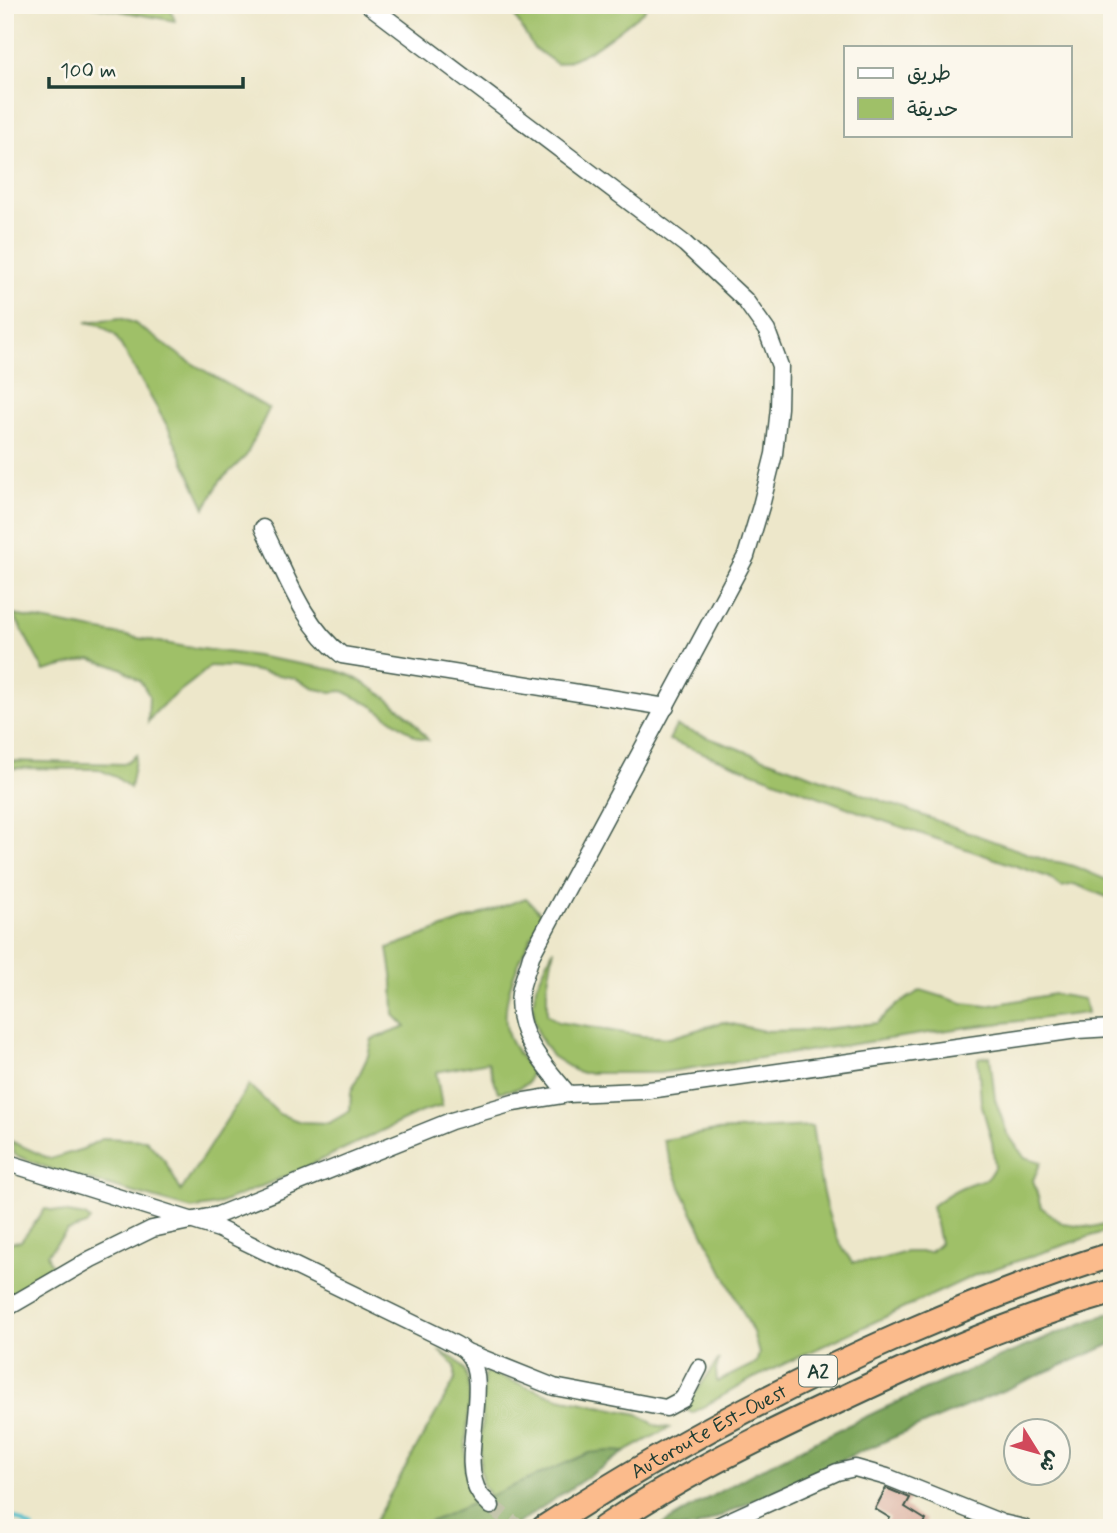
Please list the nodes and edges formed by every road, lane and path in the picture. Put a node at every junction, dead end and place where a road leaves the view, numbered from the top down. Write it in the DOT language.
graph roads {
  1 [pos="369,5"];
  2 [pos="263,528"];
  3 [pos="666,707"];
  4 [pos="1112,1028"];
  5 [pos="568,1094"];
  6 [pos="5,1162"];
  7 [pos="191,1219"];
  8 [pos="1112,1255"];
  9 [pos="1112,1292"];
  10 [pos="5,1309"];
  11 [pos="467,1352"];
  12 [pos="699,1368"];
  13 [pos="491,1506"];
  14 [pos="544,1528"];
  15 [pos="604,1528"];
  16 [pos="713,1528"];
  17 [pos="1024,1528"];
  1 -- 3 [label="street"];
  2 -- 3 [label="street"];
  3 -- 5 [label="street"];
  4 -- 5 [label="street"];
  5 -- 7 [label="street"];
  6 -- 7 [label="street"];
  7 -- 10 [label="street"];
  7 -- 11 [label="street"];
  8 -- 14 [label="highway, Autoroute Est-Ouest / A2"];
  9 -- 15 [label="highway, Autoroute Est-Ouest / A2"];
  11 -- 12 [label="street"];
  11 -- 13 [label="street"];
  16 -- 17 [label="street"];
}
